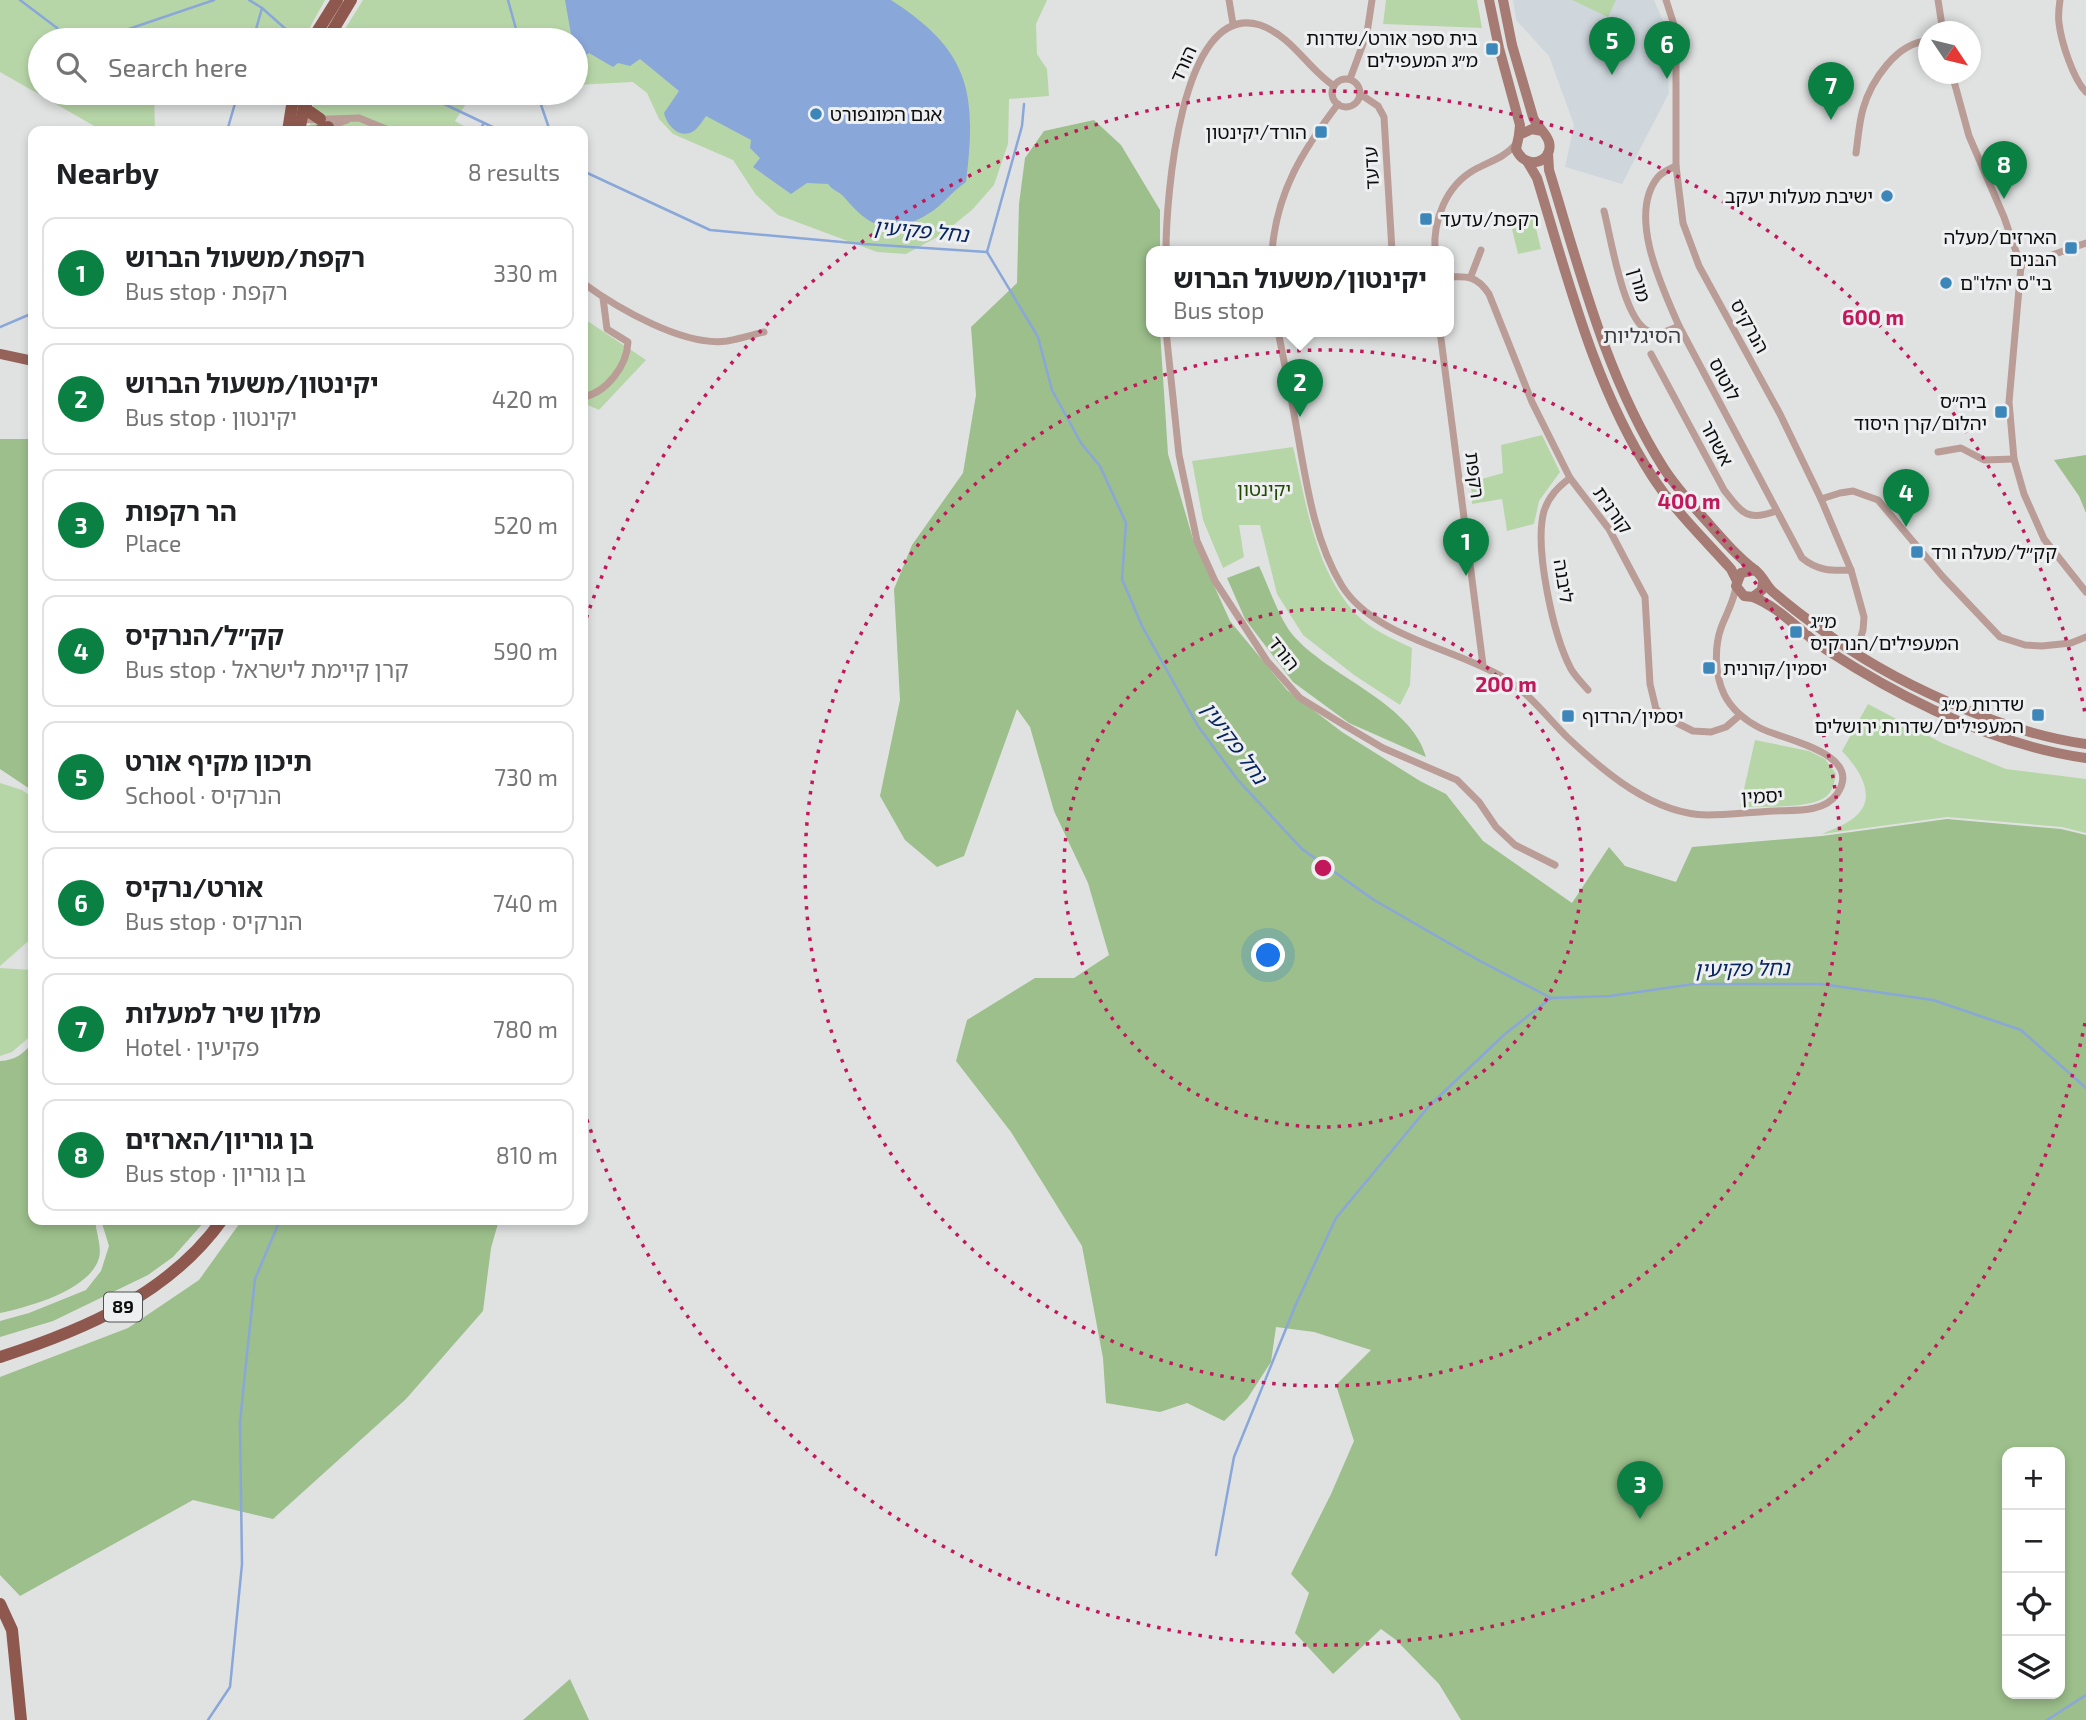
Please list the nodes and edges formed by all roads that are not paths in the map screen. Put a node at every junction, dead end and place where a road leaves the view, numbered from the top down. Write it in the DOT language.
graph roads {
  1 [pos="337,0"];
  2 [pos="351,0"];
  3 [pos="1229,0"];
  4 [pos="1373,0"];
  5 [pos="1489,0"];
  6 [pos="1503,0"];
  7 [pos="1666,0"];
  8 [pos="1938,0"];
  9 [pos="2060,0"];
  10 [pos="1941,21"];
  11 [pos="1233,24"];
  12 [pos="320,28"];
  13 [pos="334,28"];
  14 [pos="1918,44"];
  15 [pos="1350,79"];
  16 [pos="1955,84"];
  17 [pos="1334,86"];
  18 [pos="2086,92"];
  19 [pos="1360,94"];
  20 [pos="1338,104"];
  21 [pos="300,105"];
  22 [pos="305,105"];
  23 [pos="295,126"];
  24 [pos="323,126"];
  25 [pos="379,126"];
  26 [pos="1542,131"];
  27 [pos="1518,139"];
  28 [pos="1548,153"];
  29 [pos="1856,153"];
  30 [pos="1503,157"];
  31 [pos="1524,160"];
  32 [pos="1676,166"];
  33 [pos="1604,211"];
  34 [pos="2086,243"];
  35 [pos="1166,246"];
  36 [pos="1272,246"];
  37 [pos="1392,246"];
  38 [pos="1435,246"];
  39 [pos="1481,250"];
  40 [pos="2021,266"];
  41 [pos="1471,276"];
  42 [pos="1454,277"];
  43 [pos="588,287"];
  44 [pos="603,298"];
  45 [pos="1679,326"];
  46 [pos="764,332"];
  47 [pos="1167,337"];
  48 [pos="1279,337"];
  49 [pos="1441,337"];
  50 [pos="0,354"];
  51 [pos="1651,355"];
  52 [pos="28,359"];
  53 [pos="0,361"];
  54 [pos="28,366"];
  55 [pos="588,395"];
  56 [pos="1938,452"];
  57 [pos="2014,460"];
  58 [pos="1570,478"];
  59 [pos="1821,499"];
  60 [pos="1776,511"];
  61 [pos="1755,570"];
  62 [pos="1851,570"];
  63 [pos="1763,580"];
  64 [pos="1736,583"];
  65 [pos="2086,592"];
  66 [pos="1751,597"];
  67 [pos="1727,614"];
  68 [pos="2086,637"];
  69 [pos="1856,652"];
  70 [pos="1483,665"];
  71 [pos="1588,690"];
  72 [pos="1740,715"];
  73 [pos="2086,744"];
  74 [pos="2086,758"];
  75 [pos="1555,865"];
  76 [pos="218,1225"];
  77 [pos="0,1357"];
  78 [pos="0,1604"];
  79 [pos="21,1720"];
  1 -- 12 [label="highway"];
  2 -- 13 [label="highway"];
  3 -- 11 [label="street"];
  4 -- 15 [label="street"];
  5 -- 27 [label="main road"];
  6 -- 26 [label="main road"];
  7 -- 32 [label="street, הנרקיס"];
  8 -- 10 [label="street"];
  9 -- 18 [label="street"];
  11 -- 17 [label="street"];
  11 -- 35 [label="street, הורד"];
  14 -- 29 [label="street"];
  15 -- 17 [label="street"];
  15 -- 19 [label="street"];
  16 -- 40 [label="street"];
  17 -- 20 [label="street"];
  19 -- 20 [label="street"];
  19 -- 37 [label="street, עדעד"];
  20 -- 36 [label="street"];
  21 -- 23 [label="highway"];
  22 -- 24 [label="highway"];
  24 -- 25 [label="street"];
  26 -- 27 [label="main road"];
  26 -- 28 [label="main road"];
  27 -- 30 [label="street"];
  27 -- 31 [label="main road"];
  28 -- 31 [label="main road"];
  28 -- 61 [label="main road"];
  30 -- 31 [label="street"];
  30 -- 38 [label="street"];
  31 -- 64 [label="main road"];
  32 -- 45 [label="street, לוטוס"];
  32 -- 59 [label="street, הנרקיס"];
  33 -- 45 [label="street, מורן"];
  34 -- 40 [label="street"];
  39 -- 41 [label="street"];
  40 -- 57 [label="street"];
  41 -- 42 [label="street"];
  41 -- 58 [label="street, קורנית"];
  43 -- 44 [label="street"];
  44 -- 46 [label="street"];
  44 -- 55 [label="street"];
  45 -- 60 [label="street, לוטוס"];
  47 -- 75 [label="street, הורד"];
  48 -- 70 [label="street"];
  49 -- 70 [label="street, רקפת"];
  50 -- 52 [label="main road"];
  51 -- 60 [label="street, אשחר"];
  53 -- 54 [label="main road"];
  56 -- 57 [label="street"];
  57 -- 65 [label="street"];
  58 -- 71 [label="street, ליבנה"];
  58 -- 72 [label="street, קורנית"];
  59 -- 62 [label="street, הנרקיס"];
  59 -- 68 [label="street"];
  60 -- 62 [label="street, לוטוס"];
  61 -- 63 [label="main road"];
  61 -- 64 [label="main road"];
  62 -- 69 [label="street, הנרקיס"];
  63 -- 66 [label="main road"];
  63 -- 69 [label="main road"];
  64 -- 66 [label="main road"];
  64 -- 67 [label="street, יסמין"];
  66 -- 67 [label="street"];
  66 -- 74 [label="main road"];
  67 -- 72 [label="street, יסמין"];
  69 -- 73 [label="main road"];
  70 -- 72 [label="street, יסמין"];
  76 -- 77 [label="highway, 89"];
  78 -- 79 [label="highway"];
}
